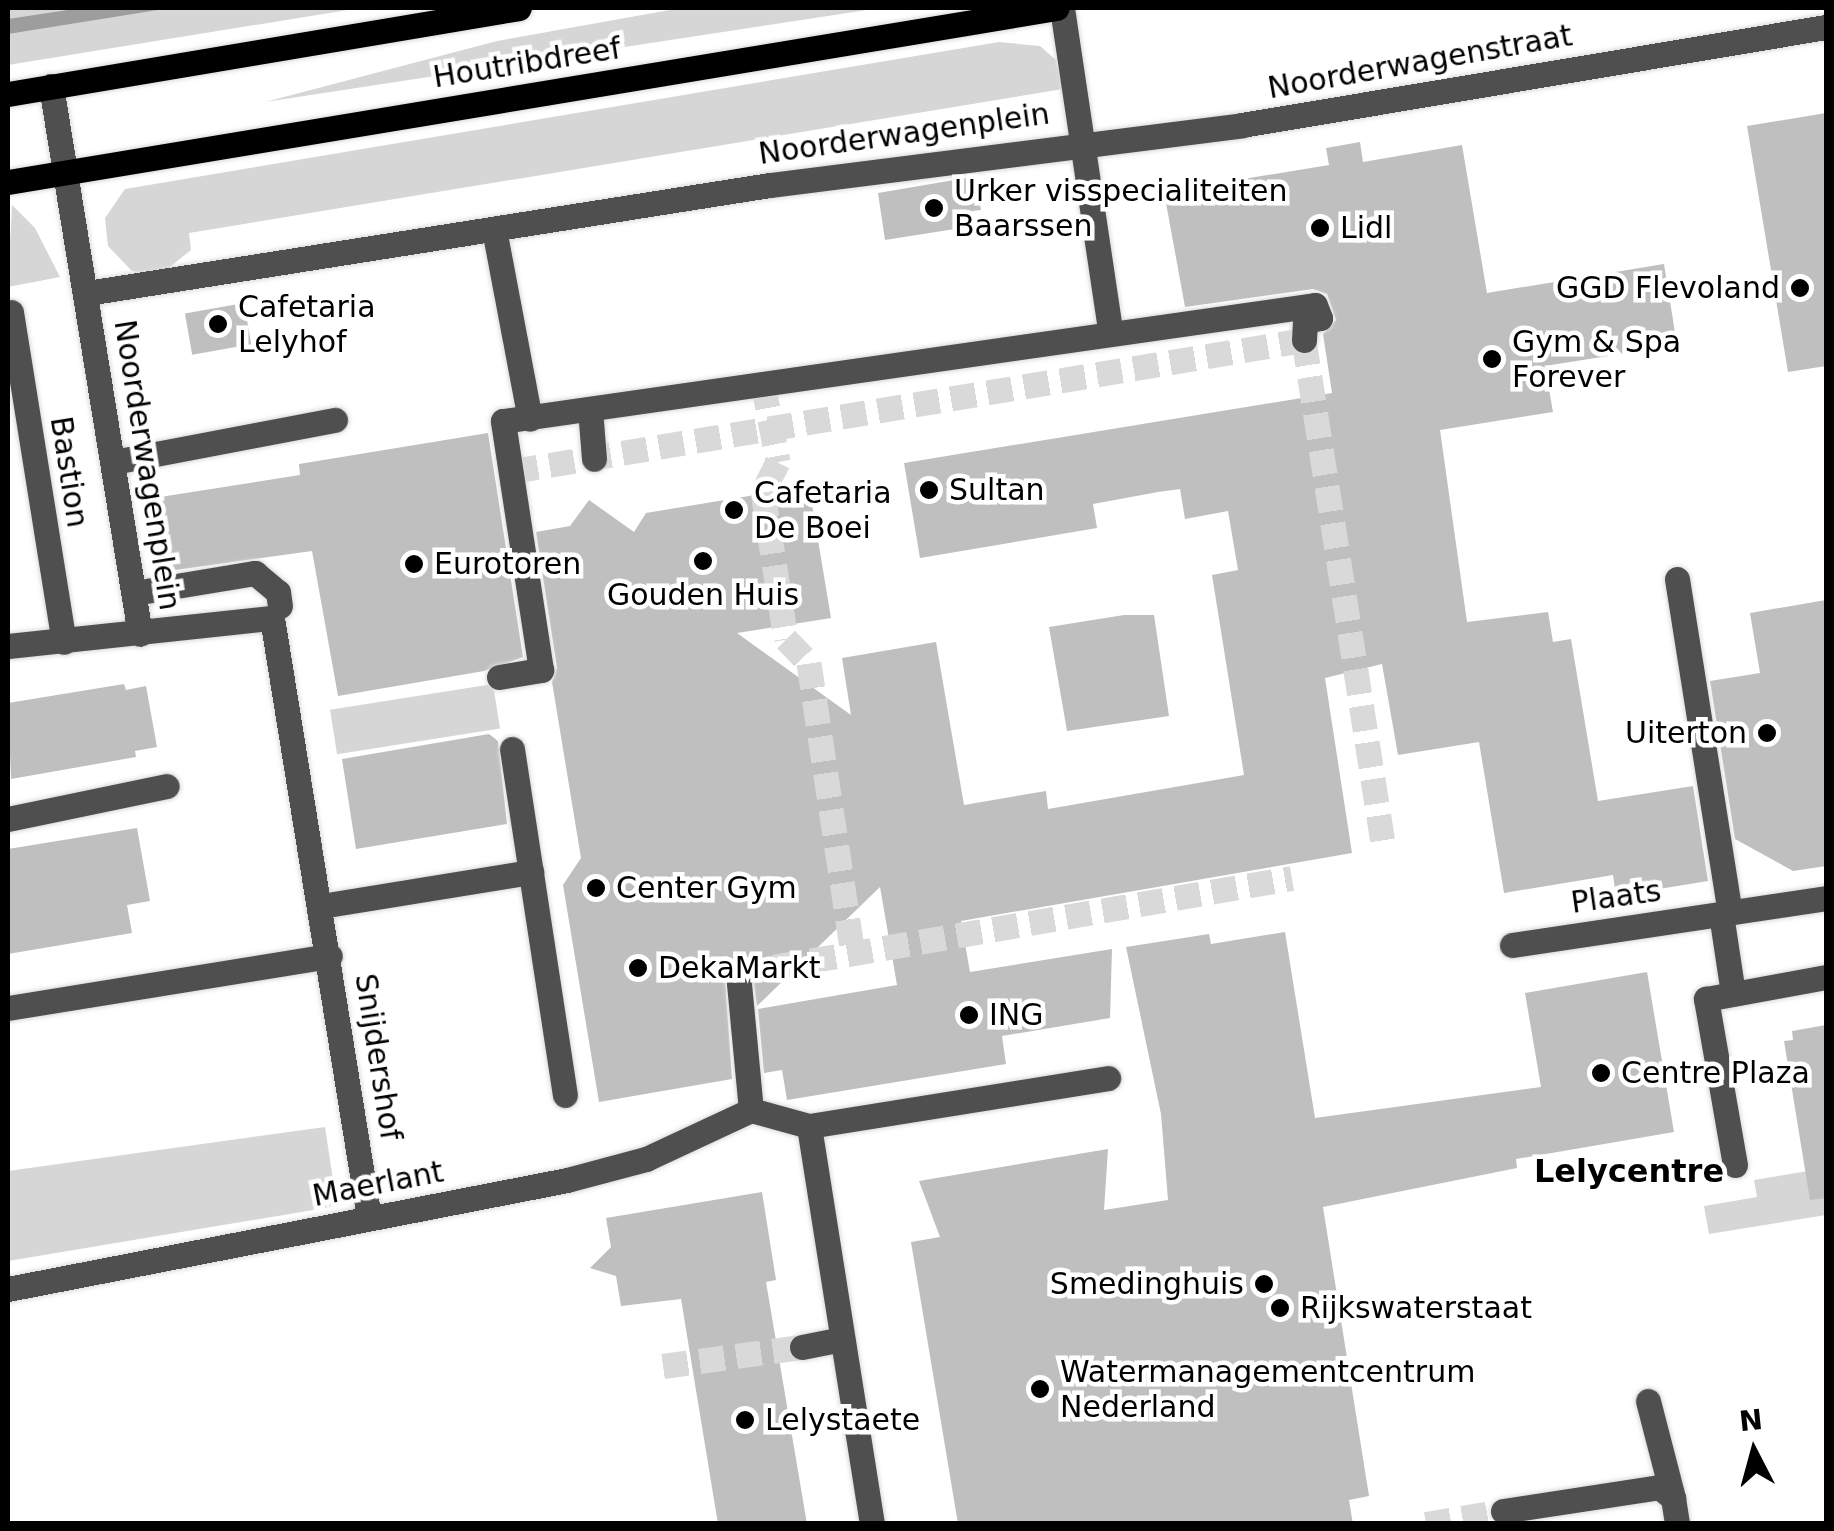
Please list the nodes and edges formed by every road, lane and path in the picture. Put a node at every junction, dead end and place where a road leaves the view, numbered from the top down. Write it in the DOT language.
graph roads {
  1 [pos="519,8"];
  2 [pos="1059,8"];
  3 [pos="1826,26"];
  4 [pos="51,86"];
  5 [pos="8,94"];
  6 [pos="1082,143"];
  7 [pos="67,172"];
  8 [pos="8,182"];
  9 [pos="494,229"];
  10 [pos="87,293"];
  11 [pos="11,312"];
  12 [pos="1110,331"];
  13 [pos="1304,340"];
  14 [pos="590,409"];
  15 [pos="530,419"];
  16 [pos="336,420"];
  17 [pos="594,458"];
  18 [pos="114,462"];
  19 [pos="1677,579"];
  20 [pos="134,593"];
  21 [pos="276,612"];
  22 [pos="140,634"];
  23 [pos="64,642"];
  24 [pos="8,646"];
  25 [pos="500,677"];
  26 [pos="512,749"];
  27 [pos="168,786"];
  28 [pos="8,818"];
  29 [pos="531,872"];
  30 [pos="1826,898"];
  31 [pos="321,906"];
  32 [pos="1726,914"];
  33 [pos="1512,946"];
  34 [pos="330,956"];
  35 [pos="738,973"];
  36 [pos="1826,977"];
  37 [pos="1733,994"];
  38 [pos="8,1008"];
  39 [pos="1108,1078"];
  40 [pos="566,1094"];
  41 [pos="750,1110"];
  42 [pos="809,1126"];
  43 [pos="1735,1165"];
  44 [pos="370,1218"];
  45 [pos="8,1289"];
  46 [pos="842,1339"];
  47 [pos="802,1346"];
  48 [pos="1648,1402"];
  49 [pos="1503,1511"];
  50 [pos="1675,1511"];
  51 [pos="872,1524"];
  1 -- 4 [label="main road, Houtribdreef"];
  2 -- 6 [label="street"];
  2 -- 7 [label="main road, Houtribdreef"];
  3 -- 6 [label="street, Noorderwagenstraat"];
  4 -- 5 [label="main road, Houtribdreef"];
  4 -- 7 [label="street, Noorderwagenplein"];
  6 -- 9 [label="street, Noorderwagenplein"];
  6 -- 12 [label="street, Noorderwagenplein"];
  7 -- 8 [label="main road, Houtribdreef"];
  7 -- 10 [label="street, Noorderwagenplein"];
  9 -- 10 [label="street, Noorderwagenplein"];
  9 -- 15 [label="street"];
  10 -- 18 [label="street, Noorderwagenplein"];
  11 -- 23 [label="street, Bastion"];
  12 -- 13 [label="street"];
  12 -- 14 [label="street"];
  14 -- 15 [label="street"];
  14 -- 17 [label="street"];
  15 -- 25 [label="street"];
  16 -- 18 [label="street"];
  18 -- 20 [label="street, Noorderwagenplein"];
  19 -- 32 [label="street"];
  20 -- 21 [label="street"];
  20 -- 22 [label="street, Noorderwagenplein"];
  21 -- 22 [label="street, Noorderwagenplein"];
  21 -- 31 [label="street, Snijdershof"];
  22 -- 23 [label="street"];
  23 -- 24 [label="street"];
  26 -- 29 [label="street"];
  27 -- 28 [label="street"];
  29 -- 31 [label="street"];
  29 -- 40 [label="street"];
  30 -- 32 [label="street, Plaats"];
  31 -- 34 [label="street, Snijdershof"];
  32 -- 33 [label="street, Plaats"];
  32 -- 37 [label="street"];
  34 -- 38 [label="street"];
  34 -- 44 [label="street, Snijdershof"];
  35 -- 41 [label="street"];
  36 -- 37 [label="street"];
  37 -- 43 [label="street"];
  39 -- 42 [label="street"];
  41 -- 42 [label="street"];
  41 -- 44 [label="street, Maerlant"];
  42 -- 46 [label="street"];
  44 -- 45 [label="street, Maerlant"];
  46 -- 47 [label="street"];
  46 -- 51 [label="street"];
  48 -- 50 [label="street"];
  49 -- 50 [label="street"];
}
